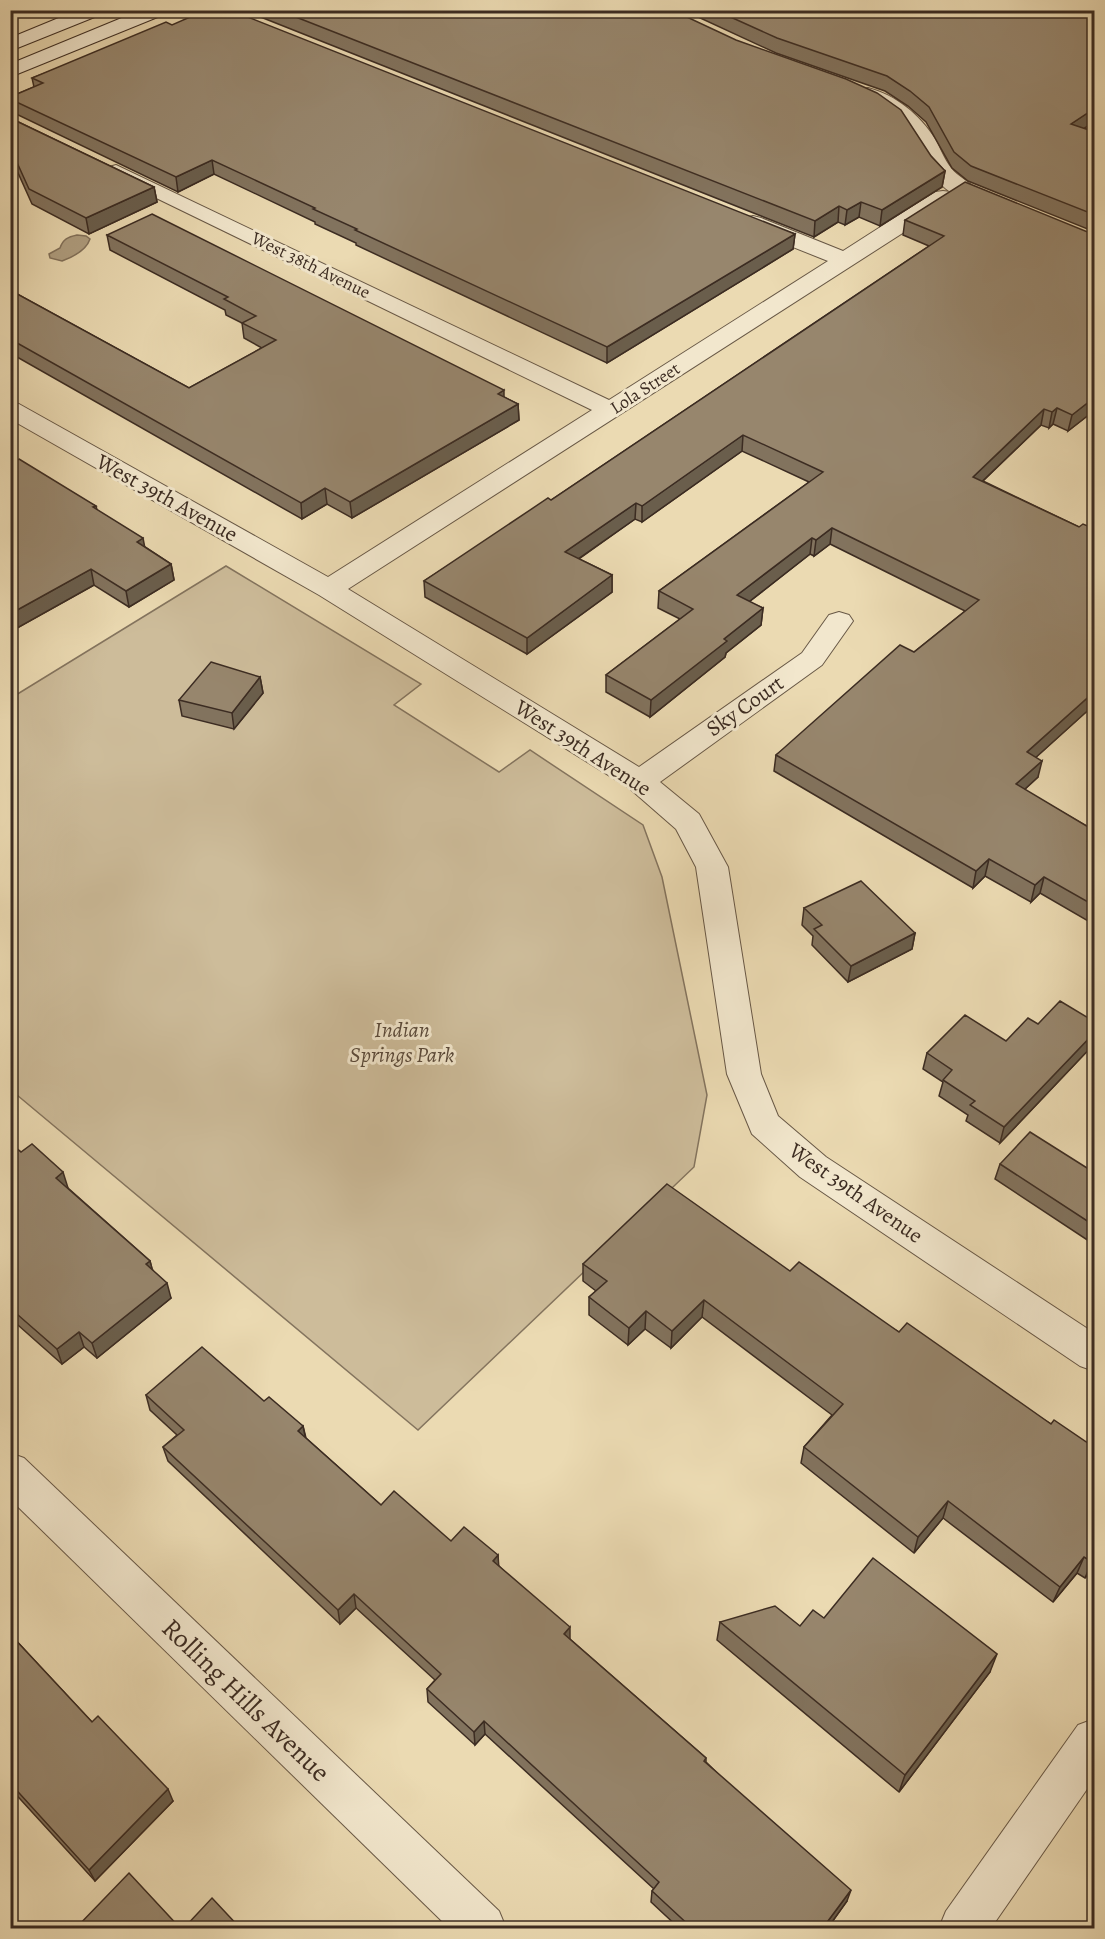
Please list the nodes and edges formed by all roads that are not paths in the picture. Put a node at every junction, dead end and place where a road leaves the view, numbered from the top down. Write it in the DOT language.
graph roads {
  1 [pos="95,10"];
  2 [pos="159,10"];
  3 [pos="10,45"];
  4 [pos="10,71"];
  5 [pos="855,90"];
  6 [pos="96,161"];
  7 [pos="960,187"];
  8 [pos="986,199"];
  9 [pos="734,216"];
  10 [pos="844,259"];
  11 [pos="611,410"];
  12 [pos="17,420"];
  13 [pos="329,589"];
  14 [pos="839,621"];
  15 [pos="640,781"];
  16 [pos="1095,1354"];
  17 [pos="10,1471"];
  18 [pos="1095,1741"];
  19 [pos="482,1929"];
  20 [pos="963,1929"];
  1 -- 3 [label="street"];
  2 -- 4 [label="street"];
  5 -- 7 [label="street"];
  6 -- 11 [label="street, West 38th Avenue"];
  7 -- 8 [label="street"];
  7 -- 10 [label="street, Lola Street"];
  9 -- 10 [label="street"];
  10 -- 11 [label="street, Lola Street"];
  11 -- 13 [label="street, Lola Street"];
  12 -- 13 [label="street, West 39th Avenue"];
  13 -- 15 [label="street, West 39th Avenue"];
  14 -- 15 [label="street, Sky Court"];
  15 -- 16 [label="street, West 39th Avenue"];
  17 -- 19 [label="street, Rolling Hills Avenue"];
  18 -- 20 [label="street"];
}
